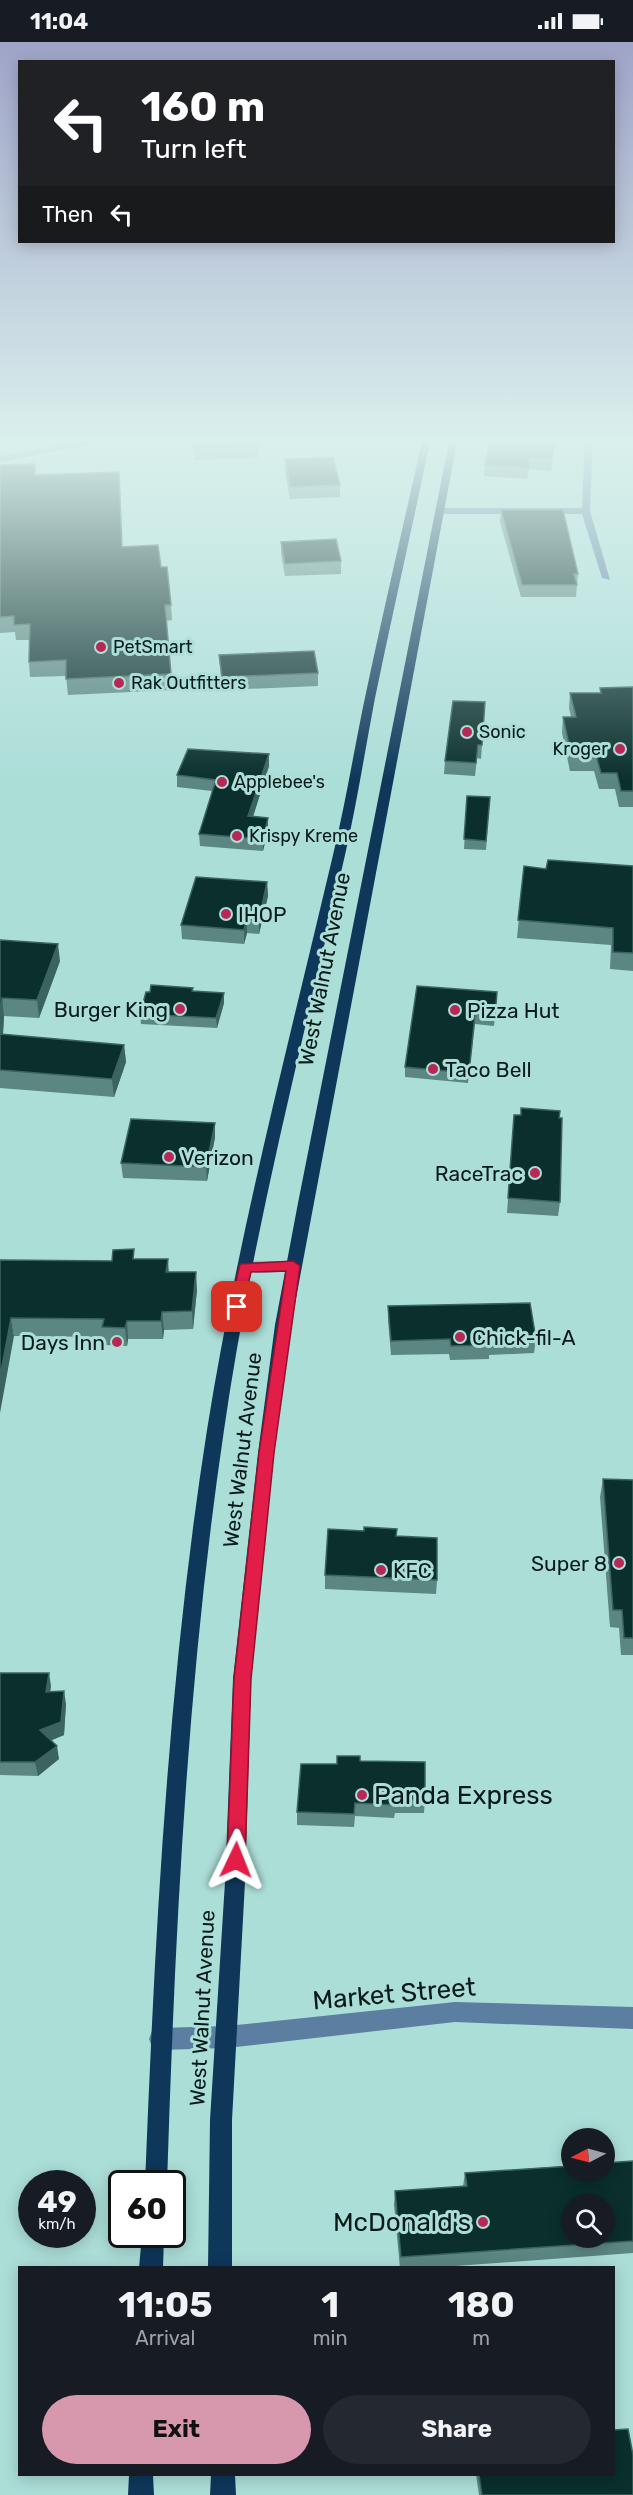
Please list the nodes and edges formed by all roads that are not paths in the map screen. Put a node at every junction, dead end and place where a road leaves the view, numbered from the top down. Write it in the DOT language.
graph roads {
  1 [pos="403,551"];
  2 [pos="431,551"];
  3 [pos="599,551"];
  4 [pos="607,578"];
  5 [pos="293,1266"];
  6 [pos="245,1267"];
  7 [pos="633,2018"];
  8 [pos="227,2037"];
  9 [pos="160,2039"];
  10 [pos="156,2170"];
  11 [pos="152,2248"];
  12 [pos="151,2266"];
  13 [pos="220,2266"];
  14 [pos="141,2476"];
  15 [pos="223,2476"];
  16 [pos="141,2495"];
  17 [pos="223,2495"];
  1 -- 6 [label="main road, West Walnut Avenue"];
  2 -- 5 [label="main road, West Walnut Avenue"];
  3 -- 4 [label="street"];
  5 -- 6 [label="street"];
  5 -- 8 [label="main road, West Walnut Avenue"];
  6 -- 9 [label="main road, West Walnut Avenue"];
  7 -- 8 [label="street, Market Street"];
  8 -- 9 [label="street, Market Street"];
  8 -- 13 [label="main road, West Walnut Avenue"];
  9 -- 10 [label="main road, West Walnut Avenue"];
  11 -- 12 [label="main road"];
  14 -- 16 [label="main road"];
  15 -- 17 [label="main road"];
}
